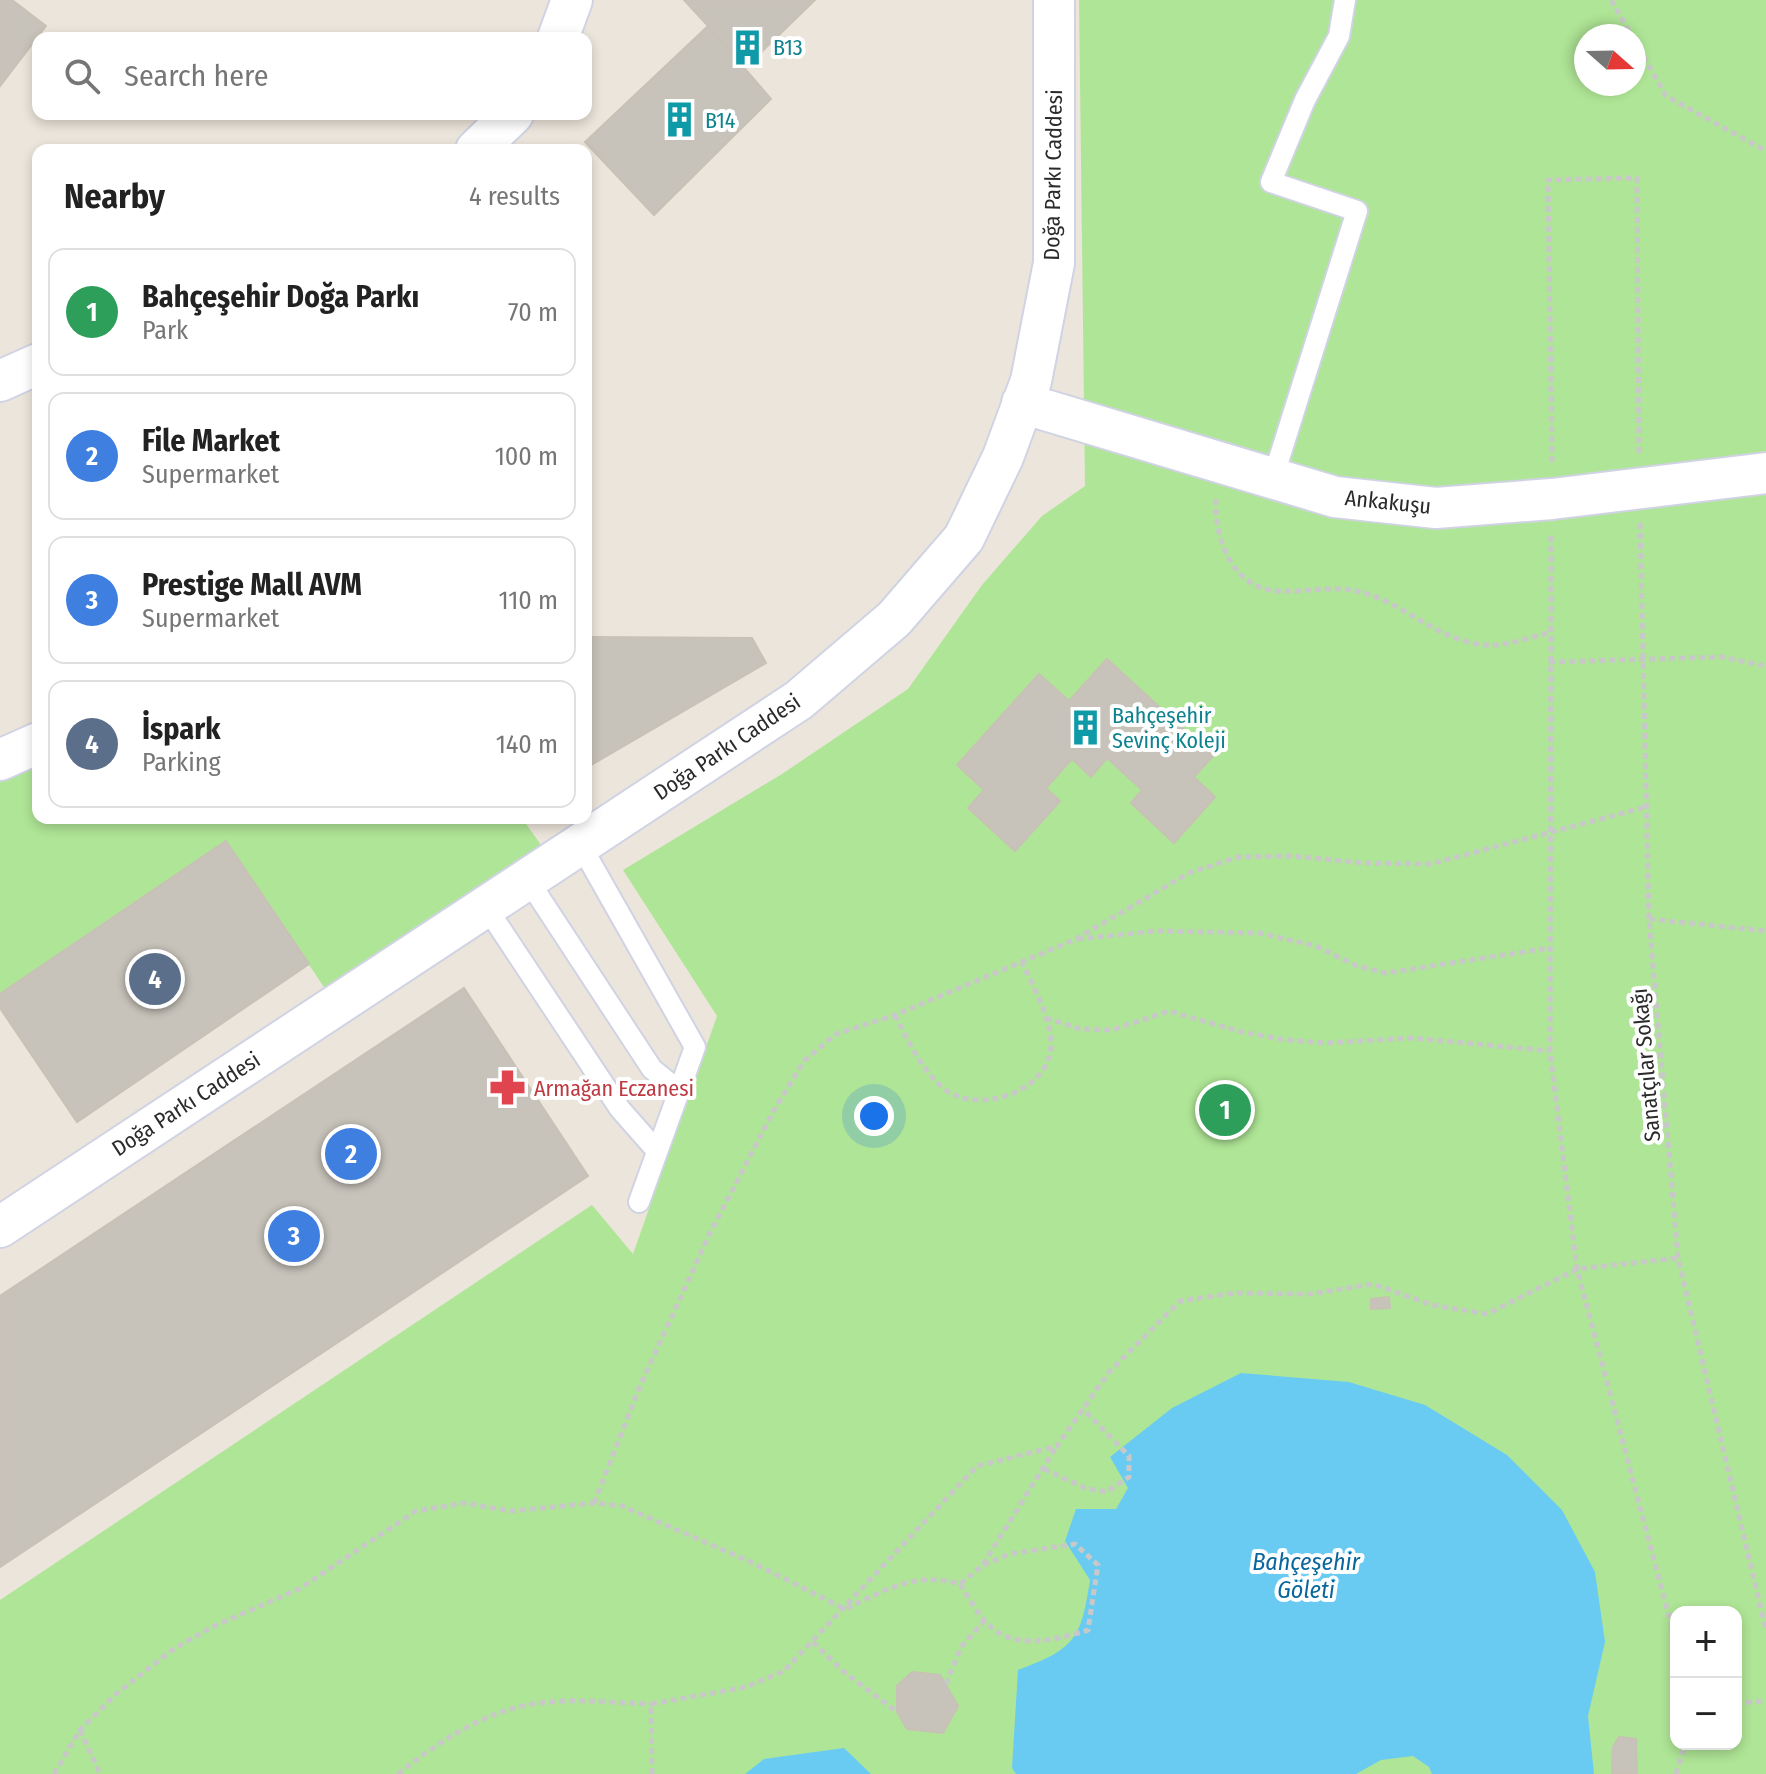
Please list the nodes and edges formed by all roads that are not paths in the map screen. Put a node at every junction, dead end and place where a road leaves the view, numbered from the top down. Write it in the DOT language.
graph roads {
  1 [pos="572,0"];
  2 [pos="1054,0"];
  3 [pos="1345,0"];
  4 [pos="560,32"];
  5 [pos="32,367"];
  6 [pos="0,381"];
  7 [pos="1022,403"];
  8 [pos="1766,473"];
  9 [pos="1273,478"];
  10 [pos="32,746"];
  11 [pos="0,760"];
  12 [pos="580,844"];
  13 [pos="528,880"];
  14 [pos="486,907"];
  15 [pos="678,1090"];
  16 [pos="657,1151"];
  17 [pos="639,1202"];
  18 [pos="0,1227"];
  1 -- 4 [label="street"];
  2 -- 7 [label="street, Doğa Parkı Caddesi"];
  3 -- 9 [label="lane"];
  5 -- 6 [label="street"];
  7 -- 9 [label="street, Ankakuşu"];
  7 -- 12 [label="street, Doğa Parkı Caddesi"];
  8 -- 9 [label="street, Ankakuşu"];
  10 -- 11 [label="street"];
  12 -- 13 [label="street, Doğa Parkı Caddesi"];
  12 -- 15 [label="lane"];
  13 -- 14 [label="street, Doğa Parkı Caddesi"];
  13 -- 15 [label="lane"];
  14 -- 16 [label="lane"];
  14 -- 18 [label="street, Doğa Parkı Caddesi"];
  15 -- 16 [label="lane"];
  16 -- 17 [label="lane"];
}
